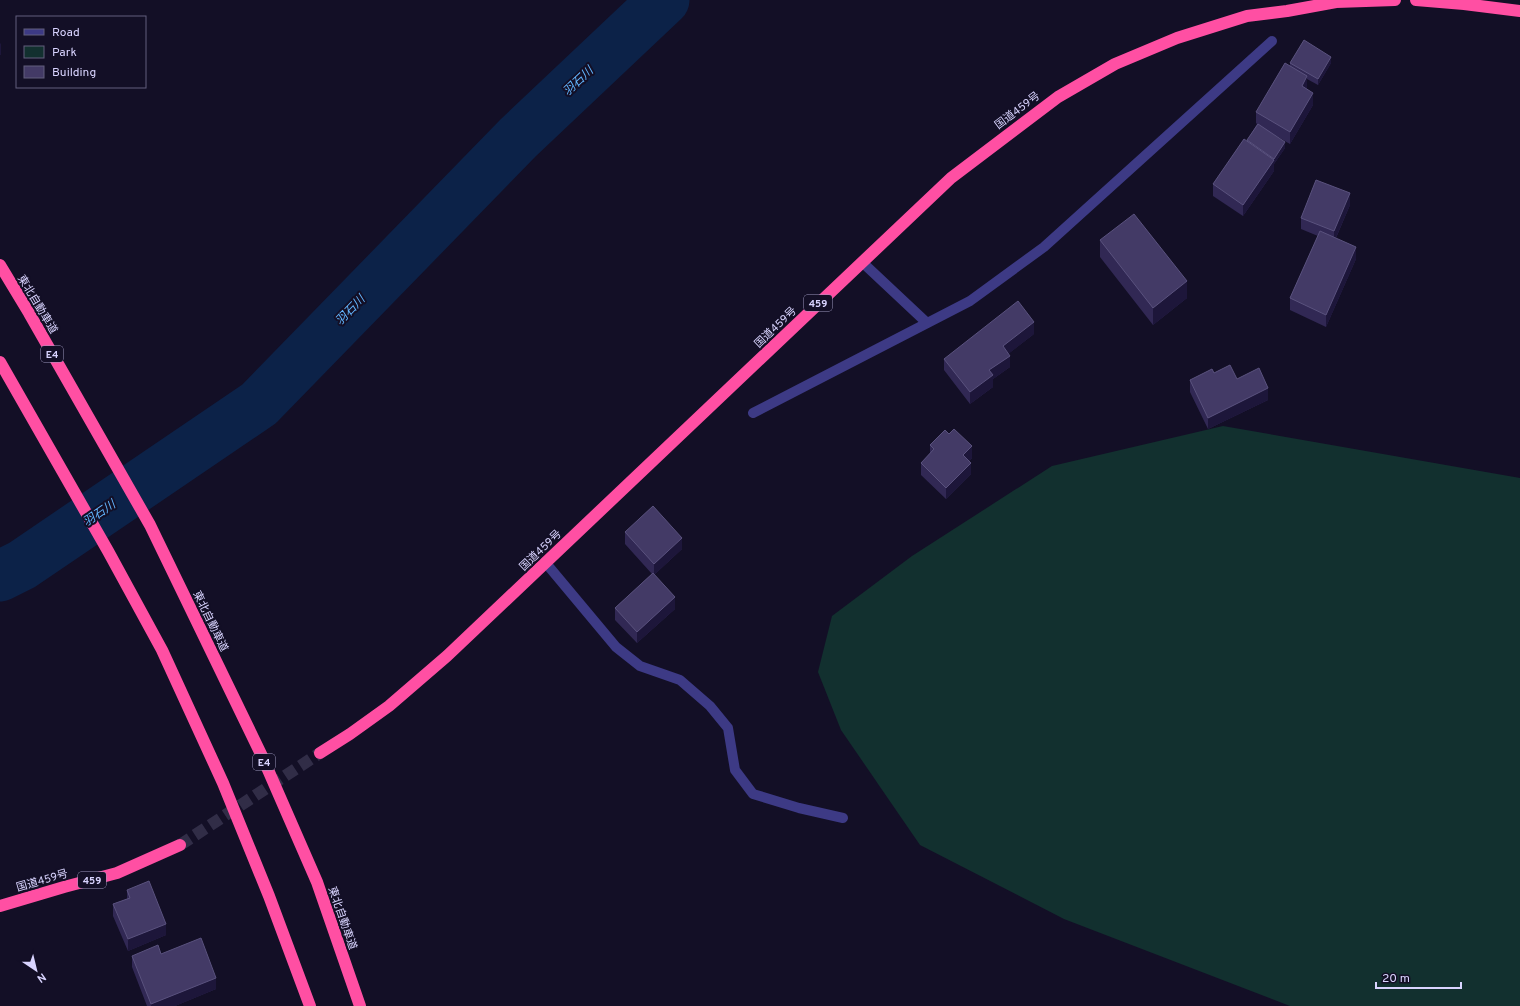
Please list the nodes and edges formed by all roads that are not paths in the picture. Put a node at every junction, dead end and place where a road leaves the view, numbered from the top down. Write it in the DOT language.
graph roads {
  1 [pos="1395,0"];
  2 [pos="1416,0"];
  3 [pos="1520,11"];
  4 [pos="1272,41"];
  5 [pos="862,262"];
  6 [pos="0,265"];
  7 [pos="927,323"];
  8 [pos="0,362"];
  9 [pos="753,413"];
  10 [pos="545,562"];
  11 [pos="320,752"];
  12 [pos="843,818"];
  13 [pos="180,846"];
  14 [pos="0,906"];
  15 [pos="310,1006"];
  16 [pos="360,1006"];
  1 -- 5 [label="highway, 国道459号 / 459"];
  2 -- 3 [label="highway"];
  4 -- 7 [label="street"];
  5 -- 7 [label="street"];
  5 -- 10 [label="highway, 国道459号 / 459"];
  6 -- 16 [label="highway, 東北自動車道 / E4"];
  7 -- 9 [label="street"];
  8 -- 15 [label="highway"];
  10 -- 11 [label="highway, 国道459号 / 459"];
  10 -- 12 [label="street"];
  13 -- 14 [label="highway, 国道459号 / 459"];
}
